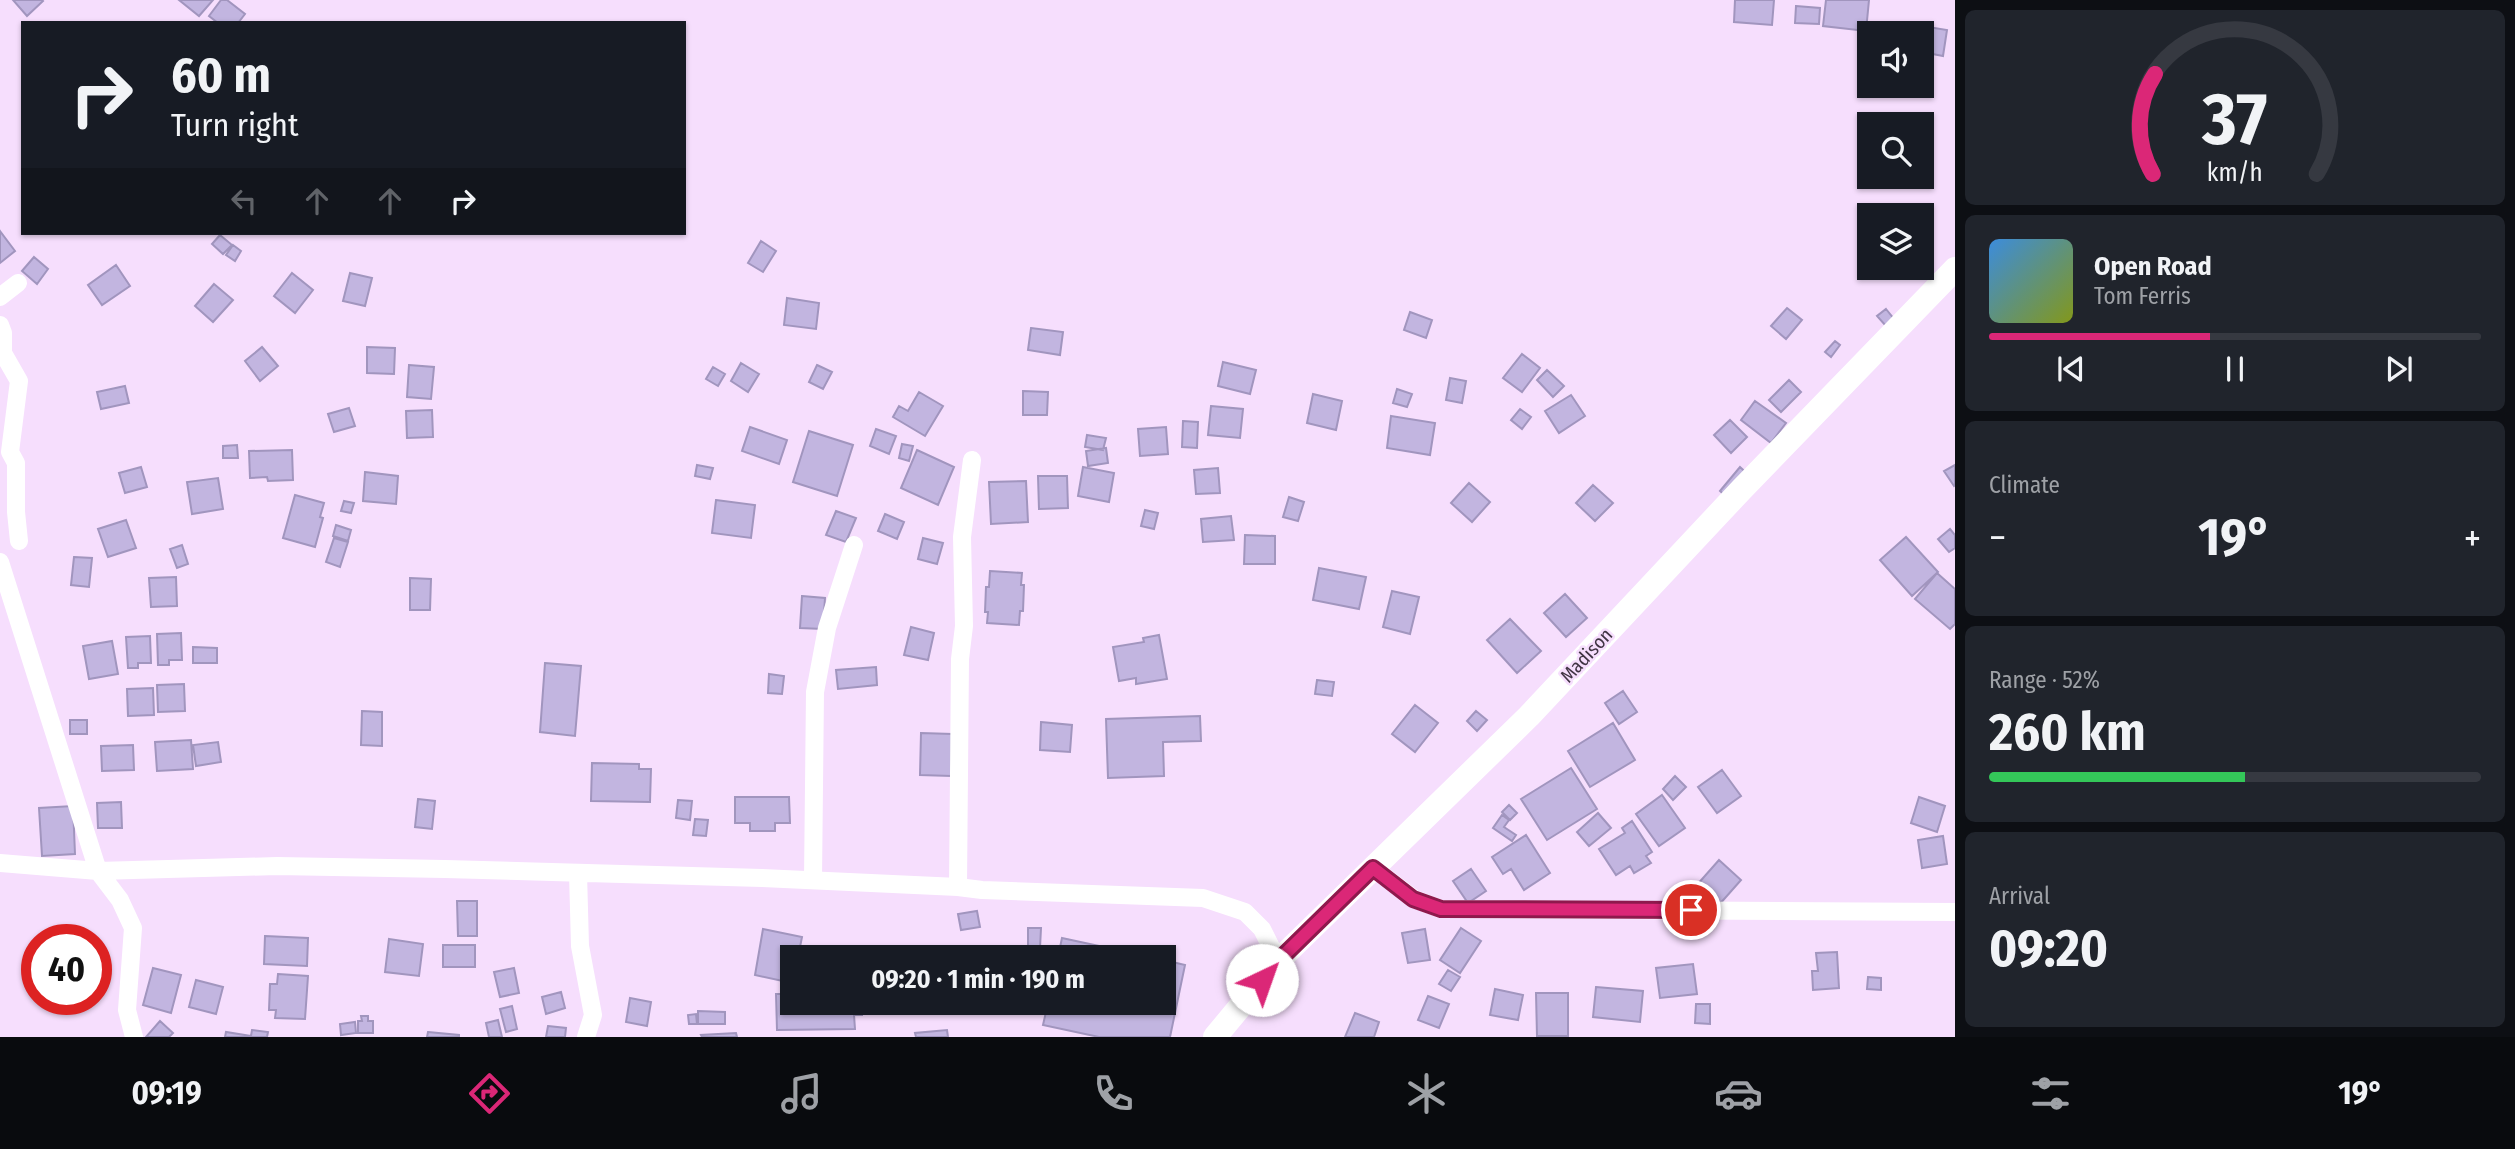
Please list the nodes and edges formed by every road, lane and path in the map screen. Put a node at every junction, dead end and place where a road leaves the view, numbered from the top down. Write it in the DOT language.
graph roads {
  1 [pos="1955,269"];
  2 [pos="18,283"];
  3 [pos="0,297"];
  4 [pos="0,325"];
  5 [pos="972,460"];
  6 [pos="19,541"];
  7 [pos="854,545"];
  8 [pos="0,562"];
  9 [pos="0,863"];
  10 [pos="1373,868"];
  11 [pos="98,871"];
  12 [pos="579,873"];
  13 [pos="813,880"];
  14 [pos="958,887"];
  15 [pos="1955,912"];
  16 [pos="1278,961"];
  17 [pos="134,1037"];
  18 [pos="586,1037"];
  19 [pos="1215,1037"];
  1 -- 10 [label="street, Madison"];
  2 -- 3 [label="street"];
  4 -- 6 [label="street"];
  5 -- 14 [label="street"];
  7 -- 13 [label="street"];
  8 -- 11 [label="street"];
  9 -- 11 [label="street"];
  10 -- 15 [label="street"];
  10 -- 16 [label="street, Madison"];
  11 -- 12 [label="street"];
  11 -- 17 [label="street"];
  12 -- 13 [label="street"];
  12 -- 18 [label="street"];
  13 -- 14 [label="street"];
  14 -- 16 [label="street"];
  16 -- 19 [label="street, Madison"];
}
